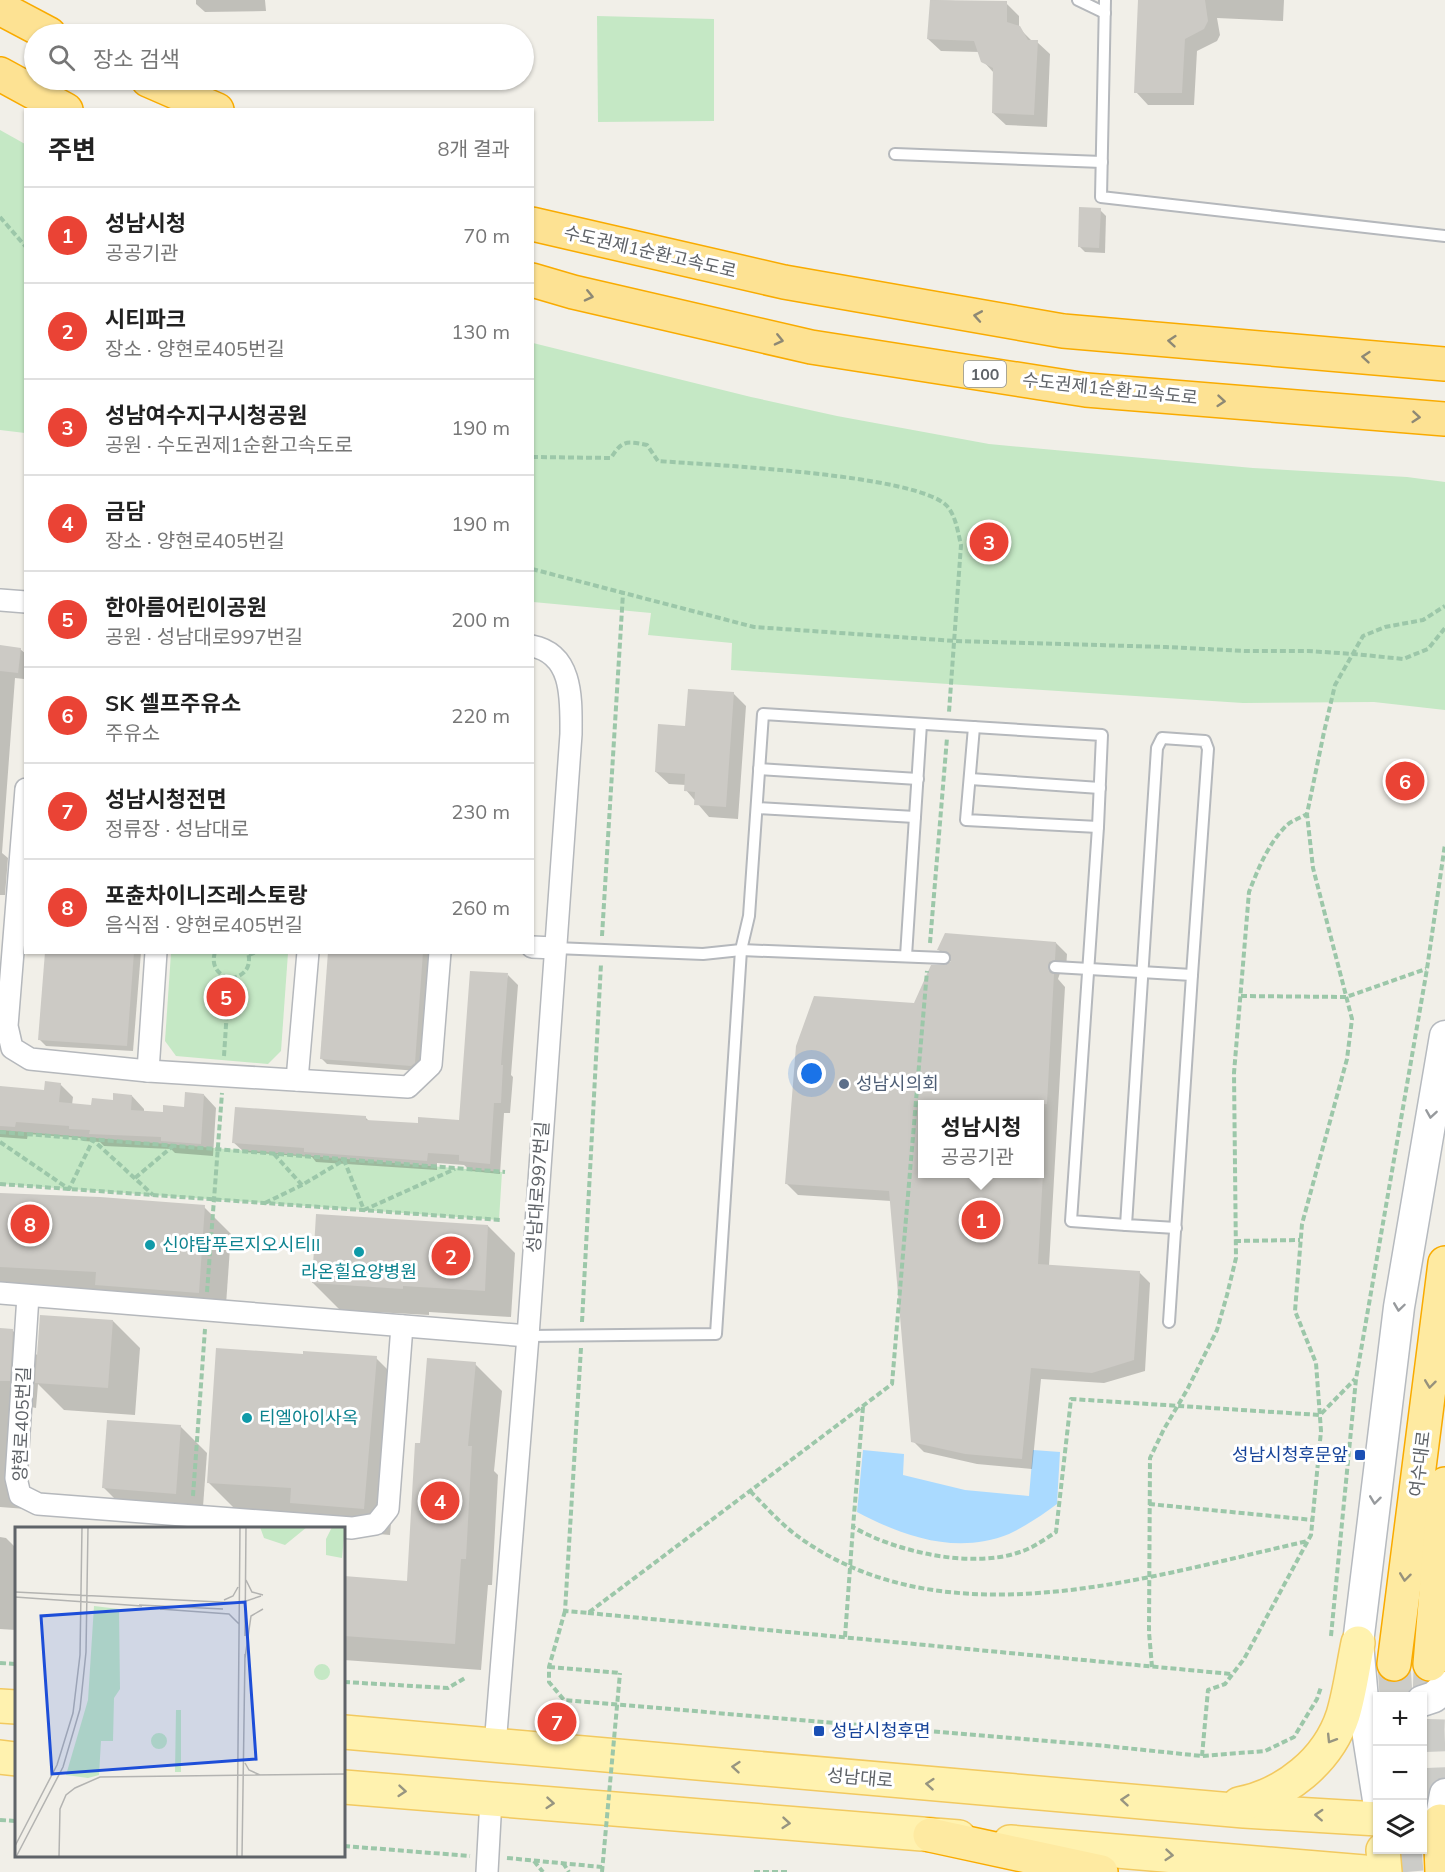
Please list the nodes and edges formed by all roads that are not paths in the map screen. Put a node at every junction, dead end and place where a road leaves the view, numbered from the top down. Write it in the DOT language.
graph roads {
  1 [pos="1078,0"];
  2 [pos="1105,0"];
  3 [pos="0,8"];
  4 [pos="1104,13"];
  5 [pos="30,24"];
  6 [pos="0,74"];
  7 [pos="24,87"];
  8 [pos="29,90"];
  9 [pos="171,90"];
  10 [pos="60,107"];
  11 [pos="212,108"];
  12 [pos="895,154"];
  13 [pos="1102,162"];
  14 [pos="534,224"];
  15 [pos="1445,236"];
  16 [pos="534,281"];
  17 [pos="1445,364"];
  18 [pos="1445,419"];
  19 [pos="0,600"];
  20 [pos="24,602"];
  21 [pos="534,646"];
  22 [pos="921,724"];
  23 [pos="974,727"];
  24 [pos="759,770"];
  25 [pos="918,779"];
  26 [pos="970,779"];
  27 [pos="1100,788"];
  28 [pos="757,808"];
  29 [pos="24,814"];
  30 [pos="915,817"];
  31 [pos="1098,827"];
  32 [pos="534,947"];
  33 [pos="555,948"];
  34 [pos="741,950"];
  35 [pos="156,954"];
  36 [pos="308,954"];
  37 [pos="440,954"];
  38 [pos="906,956"];
  39 [pos="944,958"];
  40 [pos="1055,967"];
  41 [pos="1089,968"];
  42 [pos="1142,971"];
  43 [pos="1192,975"];
  44 [pos="1445,1036"];
  45 [pos="148,1071"];
  46 [pos="297,1080"];
  47 [pos="1126,1225"];
  48 [pos="1176,1228"];
  49 [pos="1445,1263"];
  50 [pos="0,1293"];
  51 [pos="28,1296"];
  52 [pos="1169,1322"];
  53 [pos="402,1326"];
  54 [pos="528,1336"];
  55 [pos="1445,1484"];
  56 [pos="337,1527"];
  57 [pos="345,1528"];
  58 [pos="1358,1643"];
  59 [pos="1394,1664"];
  60 [pos="1438,1676"];
  61 [pos="1382,1692"];
  62 [pos="1427,1699"];
  63 [pos="0,1706"];
  64 [pos="15,1707"];
  65 [pos="345,1732"];
  66 [pos="495,1746"];
  67 [pos="1373,1773"];
  68 [pos="345,1787"];
  69 [pos="491,1798"];
  70 [pos="1211,1808"];
  71 [pos="1438,1814"];
  72 [pos="1373,1819"];
  73 [pos="930,1835"];
  74 [pos="1383,1854"];
  75 [pos="488,1864"];
  76 [pos="1101,1872"];
  77 [pos="1364,1872"];
  78 [pos="1385,1872"];
  79 [pos="1442,1872"];
  1 -- 4 [label="lane"];
  2 -- 4 [label="lane"];
  3 -- 5 [label="highway"];
  4 -- 13 [label="lane"];
  6 -- 7 [label="highway"];
  8 -- 10 [label="highway"];
  9 -- 11 [label="highway"];
  12 -- 13 [label="lane"];
  13 -- 15 [label="lane"];
  17 -- 14 [label="highway, 수도권제1순환고속도로, one-way"];
  16 -- 18 [label="highway, 수도권제1순환고속도로 / 100, one-way"];
  19 -- 20 [label="street"];
  21 -- 33 [label="street, 성남대로997번길"];
  22 -- 23 [label="lane"];
  22 -- 24 [label="lane"];
  22 -- 25 [label="lane"];
  23 -- 26 [label="lane"];
  23 -- 27 [label="lane"];
  24 -- 25 [label="lane"];
  24 -- 28 [label="lane"];
  25 -- 30 [label="lane"];
  26 -- 27 [label="lane"];
  26 -- 31 [label="lane"];
  27 -- 31 [label="lane"];
  28 -- 30 [label="lane"];
  28 -- 34 [label="lane"];
  29 -- 45 [label="street"];
  30 -- 38 [label="lane"];
  31 -- 41 [label="lane"];
  32 -- 33 [label="street"];
  33 -- 34 [label="lane"];
  33 -- 54 [label="street, 성남대로997번길"];
  34 -- 38 [label="lane"];
  34 -- 54 [label="lane"];
  35 -- 45 [label="street"];
  36 -- 46 [label="street"];
  37 -- 46 [label="street"];
  38 -- 39 [label="lane"];
  40 -- 41 [label="lane"];
  41 -- 42 [label="lane"];
  41 -- 47 [label="lane"];
  42 -- 43 [label="lane"];
  42 -- 43 [label="lane"];
  42 -- 47 [label="lane"];
  43 -- 48 [label="lane"];
  44 -- 58 [label="main road, one-way"];
  45 -- 46 [label="street"];
  47 -- 48 [label="lane"];
  48 -- 52 [label="lane"];
  49 -- 59 [label="highway, 여수대로, one-way"];
  50 -- 51 [label="street"];
  51 -- 53 [label="street"];
  51 -- 56 [label="street, 양현로405번길"];
  53 -- 54 [label="street"];
  53 -- 57 [label="street, 양현로405번길"];
  54 -- 66 [label="street, 성남대로997번길"];
  55 -- 60 [label="highway, 여수대로"];
  58 -- 61 [label="main road"];
  58 -- 67 [label="main road"];
  58 -- 70 [label="main road, one-way"];
  60 -- 62 [label="main road"];
  63 -- 64 [label="main road"];
  65 -- 66 [label="main road, 성남대로"];
  70 -- 66 [label="main road, 성남대로, one-way"];
  68 -- 69 [label="main road, one-way"];
  69 -- 73 [label="main road, one-way"];
  69 -- 75 [label="street"];
  72 -- 70 [label="main road, 성남대로, one-way"];
  71 -- 79 [label="highway"];
  73 -- 76 [label="highway"];
  73 -- 77 [label="main road, one-way"];
  74 -- 78 [label="main road"];
}
